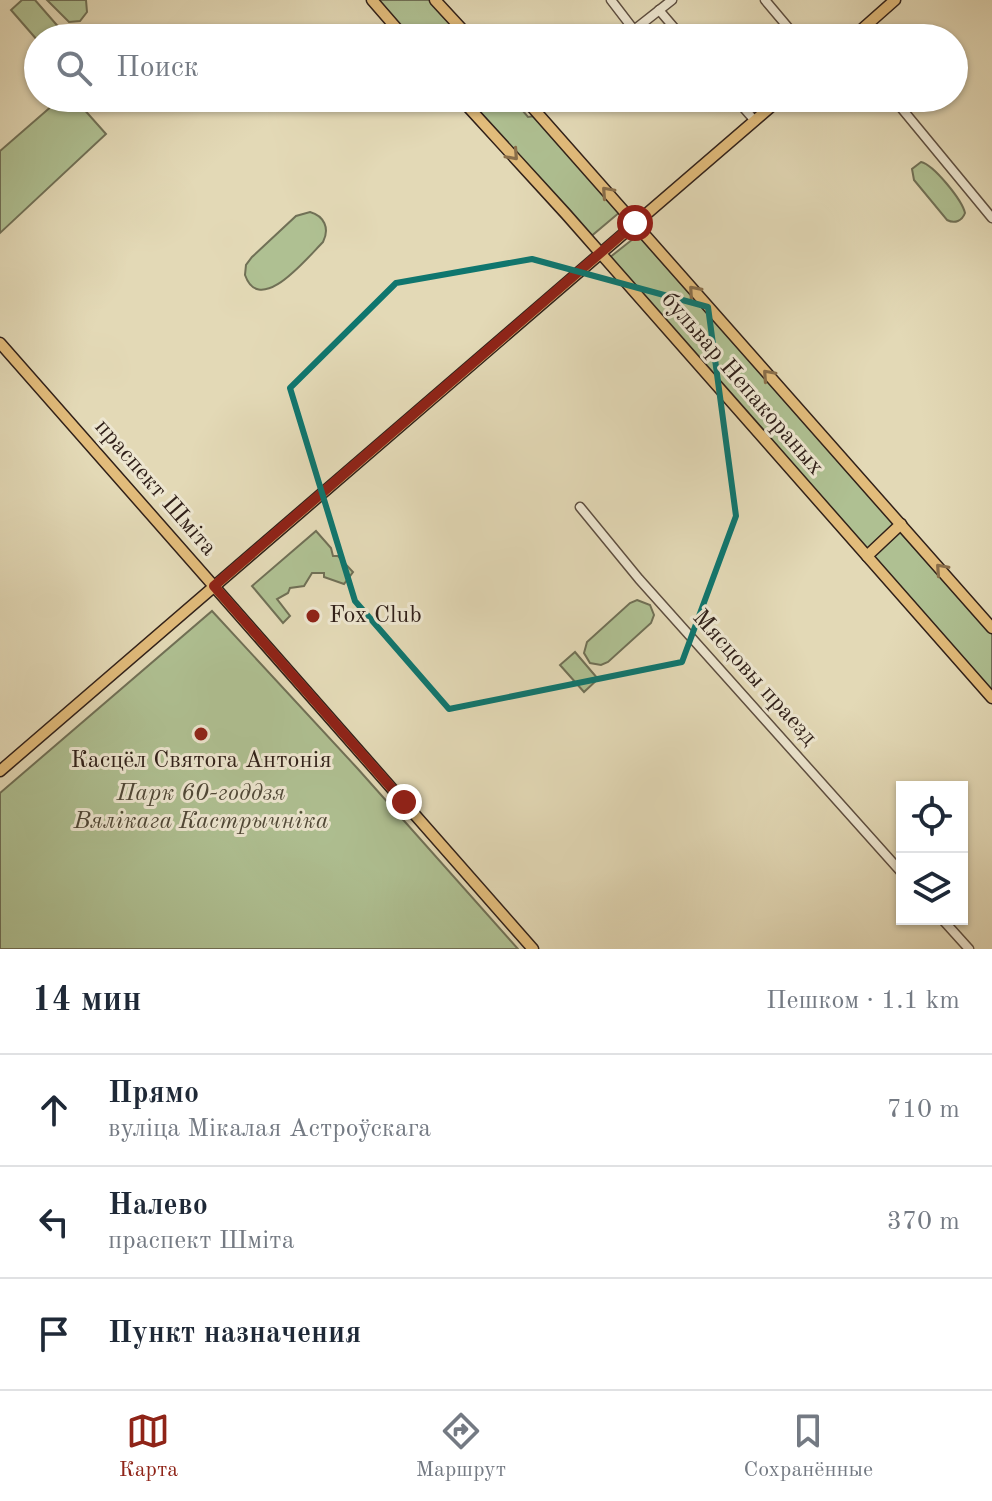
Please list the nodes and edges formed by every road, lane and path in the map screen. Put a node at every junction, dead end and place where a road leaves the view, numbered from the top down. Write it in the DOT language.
graph roads {
  1 [pos="372,0"];
  2 [pos="435,0"];
  3 [pos="611,0"];
  4 [pos="672,0"];
  5 [pos="765,0"];
  6 [pos="895,0"];
  7 [pos="659,10"];
  8 [pos="393,24"];
  9 [pos="457,24"];
  10 [pos="629,24"];
  11 [pos="642,24"];
  12 [pos="671,24"];
  13 [pos="785,24"];
  14 [pos="868,24"];
  15 [pos="473,112"];
  16 [pos="536,112"];
  17 [pos="747,112"];
  18 [pos="765,112"];
  19 [pos="905,112"];
  20 [pos="755,121"];
  21 [pos="992,218"];
  22 [pos="635,223"];
  23 [pos="599,253"];
  24 [pos="0,343"];
  25 [pos="580,507"];
  26 [pos="901,524"];
  27 [pos="867,556"];
  28 [pos="214,586"];
  29 [pos="992,628"];
  30 [pos="992,698"];
  31 [pos="0,771"];
  32 [pos="896,866"];
  33 [pos="947,925"];
  34 [pos="533,949"];
  35 [pos="969,949"];
  1 -- 8 [label="main road"];
  2 -- 9 [label="main road"];
  3 -- 10 [label="street"];
  4 -- 7 [label="street"];
  5 -- 13 [label="street"];
  6 -- 14 [label="main road"];
  7 -- 11 [label="street"];
  7 -- 12 [label="street"];
  15 -- 23 [label="main road, бульвар Непакораных, one-way"];
  22 -- 16 [label="main road, бульвар Непакораных, one-way"];
  17 -- 20 [label="street"];
  18 -- 20 [label="main road"];
  19 -- 21 [label="street"];
  20 -- 22 [label="main road"];
  22 -- 23 [label="main road"];
  26 -- 22 [label="main road, бульвар Непакораных, one-way"];
  23 -- 27 [label="main road, бульвар Непакораных"];
  23 -- 28 [label="main road"];
  24 -- 28 [label="main road, праспект Шміта"];
  25 -- 32 [label="street, Мясцовы праезд"];
  26 -- 27 [label="main road"];
  29 -- 26 [label="main road, бульвар Непакораных, one-way"];
  27 -- 30 [label="main road, бульвар Непакораных"];
  28 -- 31 [label="main road"];
  28 -- 34 [label="main road, праспект Шміта"];
  33 -- 35 [label="street"];
}
